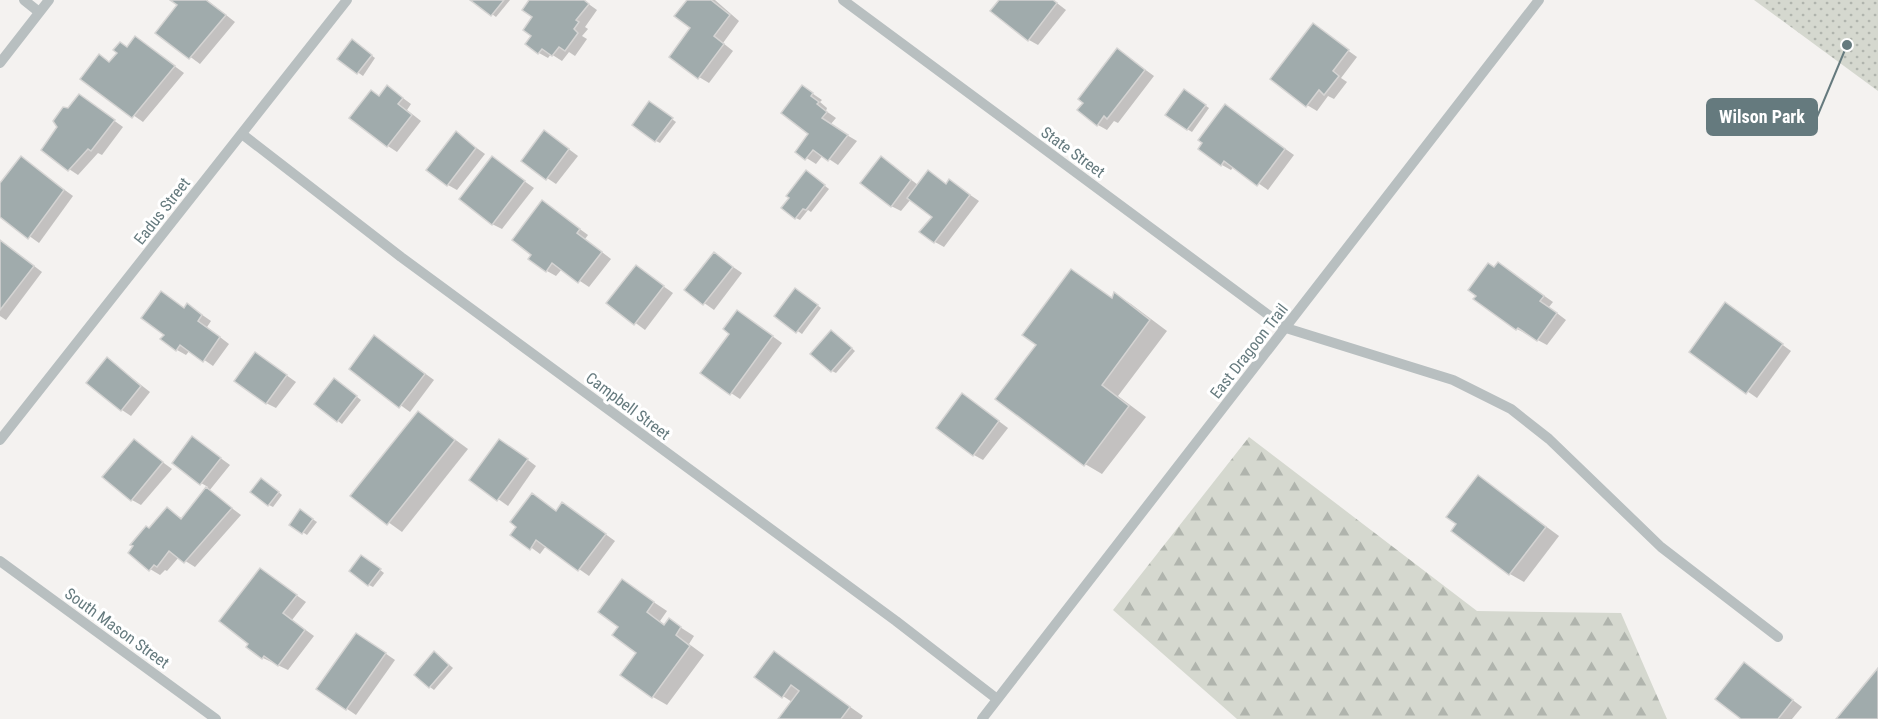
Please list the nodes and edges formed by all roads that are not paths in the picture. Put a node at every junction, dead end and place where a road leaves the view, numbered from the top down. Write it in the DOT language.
graph roads {
  1 [pos="24,0"];
  2 [pos="49,0"];
  3 [pos="347,0"];
  4 [pos="843,0"];
  5 [pos="1539,0"];
  6 [pos="39,12"];
  7 [pos="0,63"];
  8 [pos="242,134"];
  9 [pos="1286,328"];
  10 [pos="0,440"];
  11 [pos="0,561"];
  12 [pos="1778,637"];
  13 [pos="997,699"];
  14 [pos="216,719"];
  15 [pos="982,719"];
  1 -- 6 [label="street"];
  2 -- 6 [label="street"];
  3 -- 8 [label="street, Eadus Street"];
  4 -- 9 [label="street, State Street"];
  5 -- 9 [label="street, East Dragoon Trail"];
  6 -- 7 [label="street"];
  8 -- 10 [label="street, Eadus Street"];
  8 -- 13 [label="street, Campbell Street"];
  9 -- 12 [label="street, State Street"];
  9 -- 13 [label="street, East Dragoon Trail"];
  11 -- 14 [label="street, South Mason Street"];
  13 -- 15 [label="street, East Dragoon Trail"];
}
